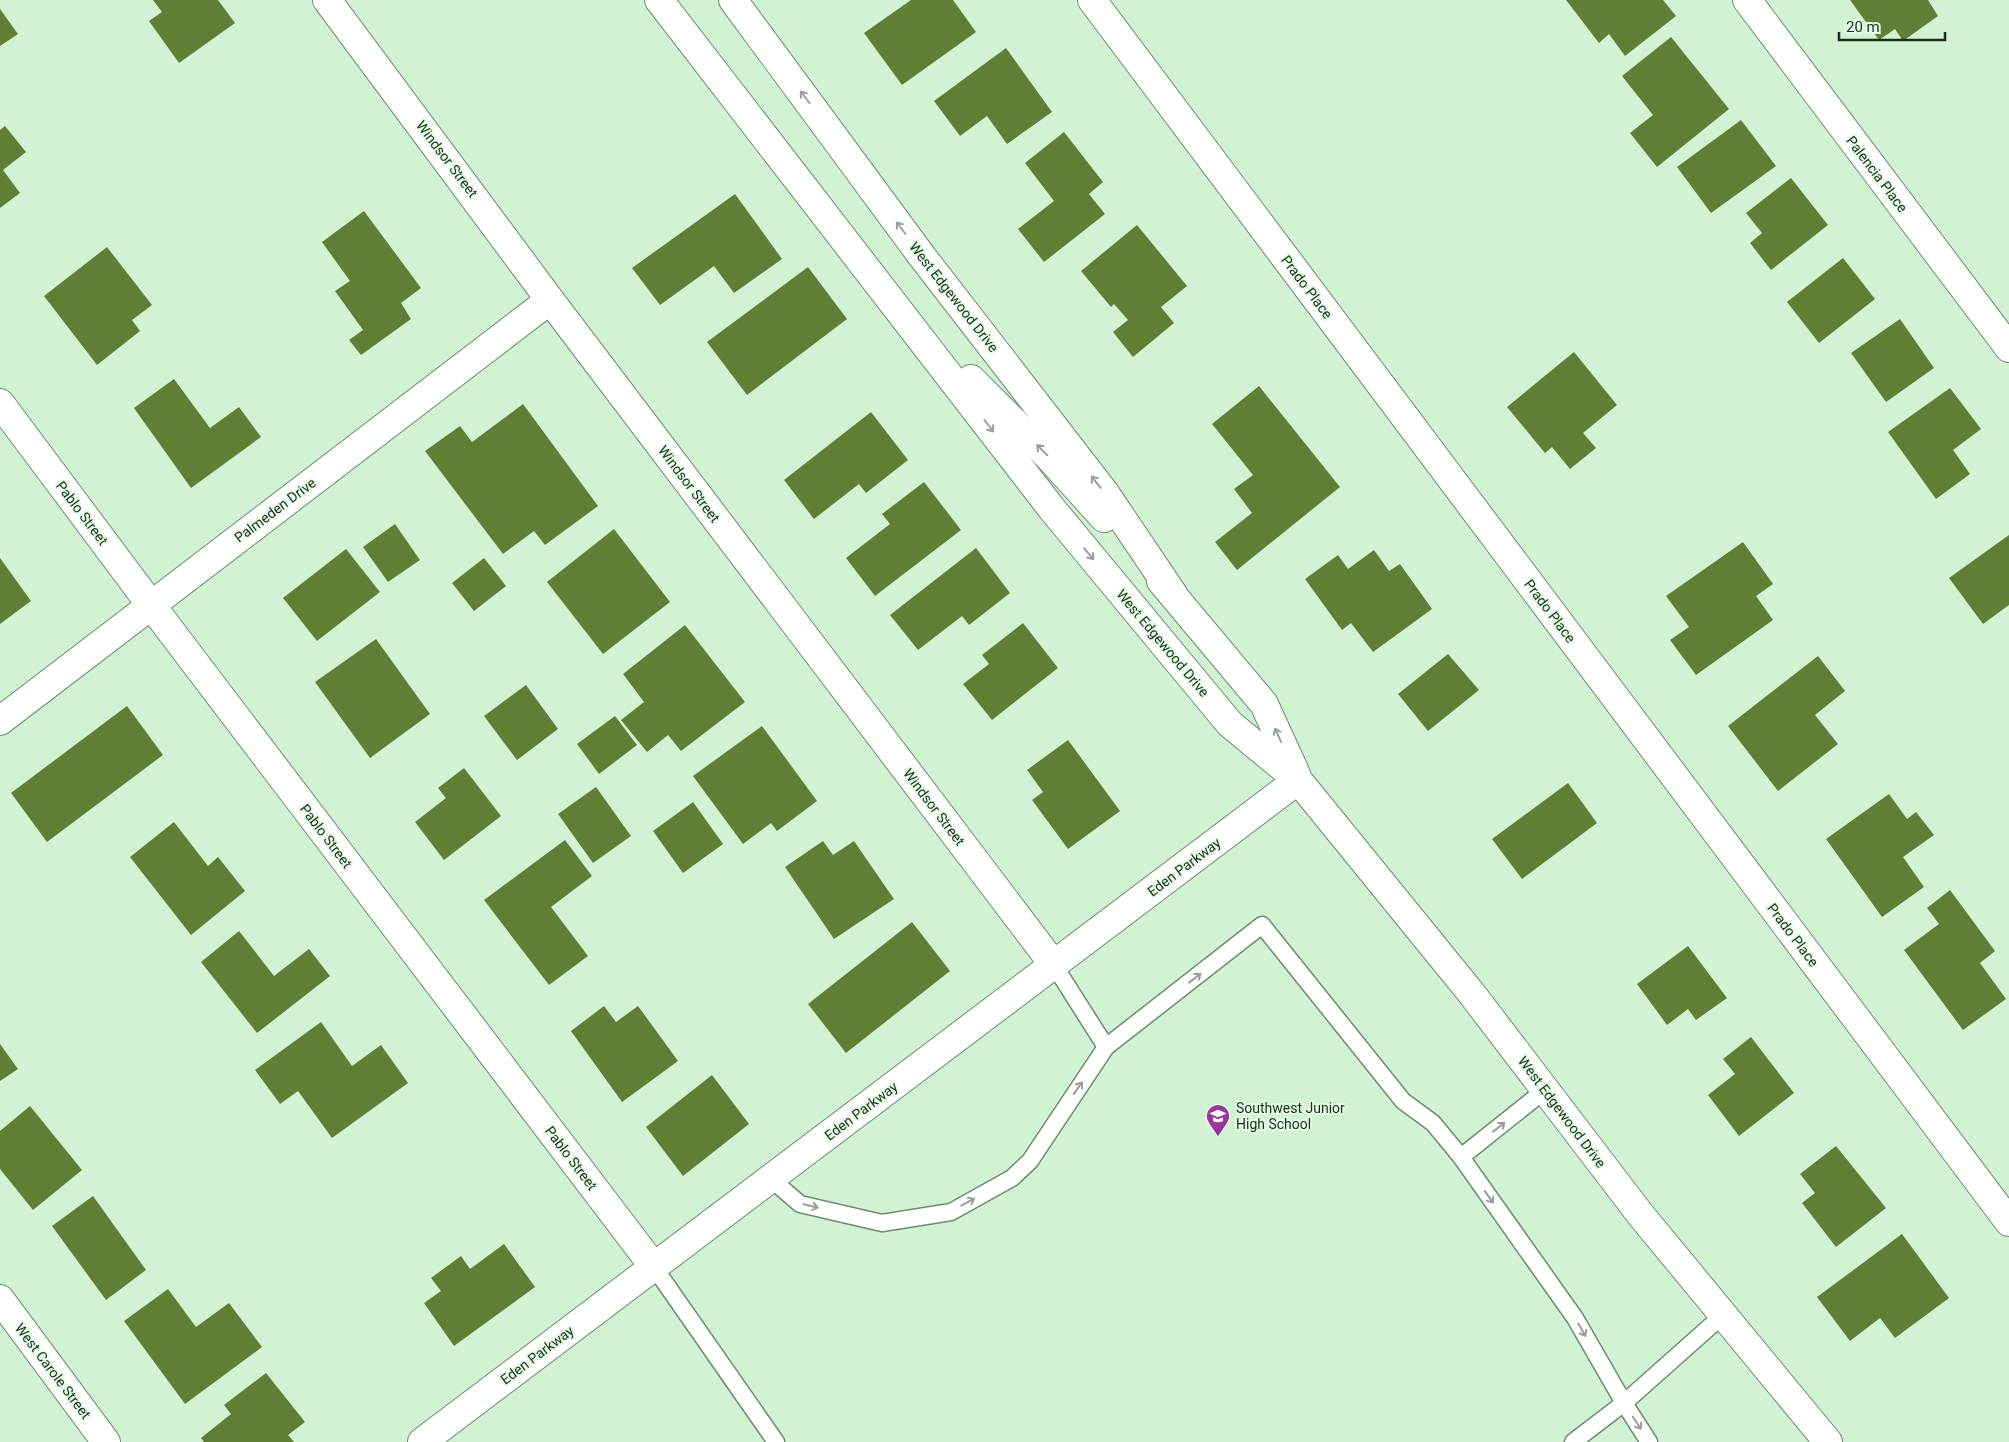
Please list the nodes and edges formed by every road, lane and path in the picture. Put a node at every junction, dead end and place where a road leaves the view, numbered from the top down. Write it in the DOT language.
graph roads {
  1 [pos="327,0"];
  2 [pos="659,0"];
  3 [pos="733,0"];
  4 [pos="1092,0"];
  5 [pos="1747,0"];
  6 [pos="550,300"];
  7 [pos="895,304"];
  8 [pos="2009,348"];
  9 [pos="0,403"];
  10 [pos="1173,594"];
  11 [pos="151,605"];
  12 [pos="0,720"];
  13 [pos="1298,780"];
  14 [pos="1054,965"];
  15 [pos="1106,1047"];
  16 [pos="1545,1090"];
  17 [pos="1461,1157"];
  18 [pos="771,1179"];
  19 [pos="2009,1222"];
  20 [pos="654,1267"];
  21 [pos="0,1299"];
  22 [pos="1723,1315"];
  23 [pos="1624,1403"];
  24 [pos="106,1442"];
  25 [pos="422,1442"];
  26 [pos="776,1442"];
  27 [pos="1573,1442"];
  28 [pos="1650,1442"];
  29 [pos="1828,1442"];
  1 -- 6 [label="street, Windsor Street"];
  2 -- 7 [label="street, West Edgewood Drive"];
  10 -- 3 [label="street, West Edgewood Drive, one-way"];
  4 -- 19 [label="street, Prado Place"];
  5 -- 8 [label="street, Palencia Place"];
  6 -- 11 [label="street, Palmeden Drive"];
  6 -- 14 [label="street, Windsor Street"];
  10 -- 7 [label="street, West Edgewood Drive, one-way"];
  7 -- 13 [label="street, West Edgewood Drive, one-way"];
  9 -- 11 [label="street, Pablo Street"];
  13 -- 10 [label="street, West Edgewood Drive, one-way"];
  11 -- 12 [label="street, Palmeden Drive"];
  11 -- 20 [label="street, Pablo Street"];
  13 -- 14 [label="street, Eden Parkway"];
  13 -- 16 [label="street, West Edgewood Drive"];
  14 -- 15 [label="lane"];
  14 -- 18 [label="street, Eden Parkway"];
  15 -- 17 [label="lane, one-way"];
  18 -- 15 [label="lane, one-way"];
  17 -- 16 [label="lane, one-way"];
  16 -- 22 [label="street, West Edgewood Drive"];
  17 -- 23 [label="lane, one-way"];
  18 -- 20 [label="street, Eden Parkway"];
  20 -- 25 [label="street, Eden Parkway"];
  20 -- 26 [label="lane"];
  21 -- 24 [label="street, West Carole Street"];
  22 -- 23 [label="lane"];
  22 -- 29 [label="street, West Edgewood Drive"];
  23 -- 27 [label="lane"];
  23 -- 28 [label="lane, one-way"];
}
